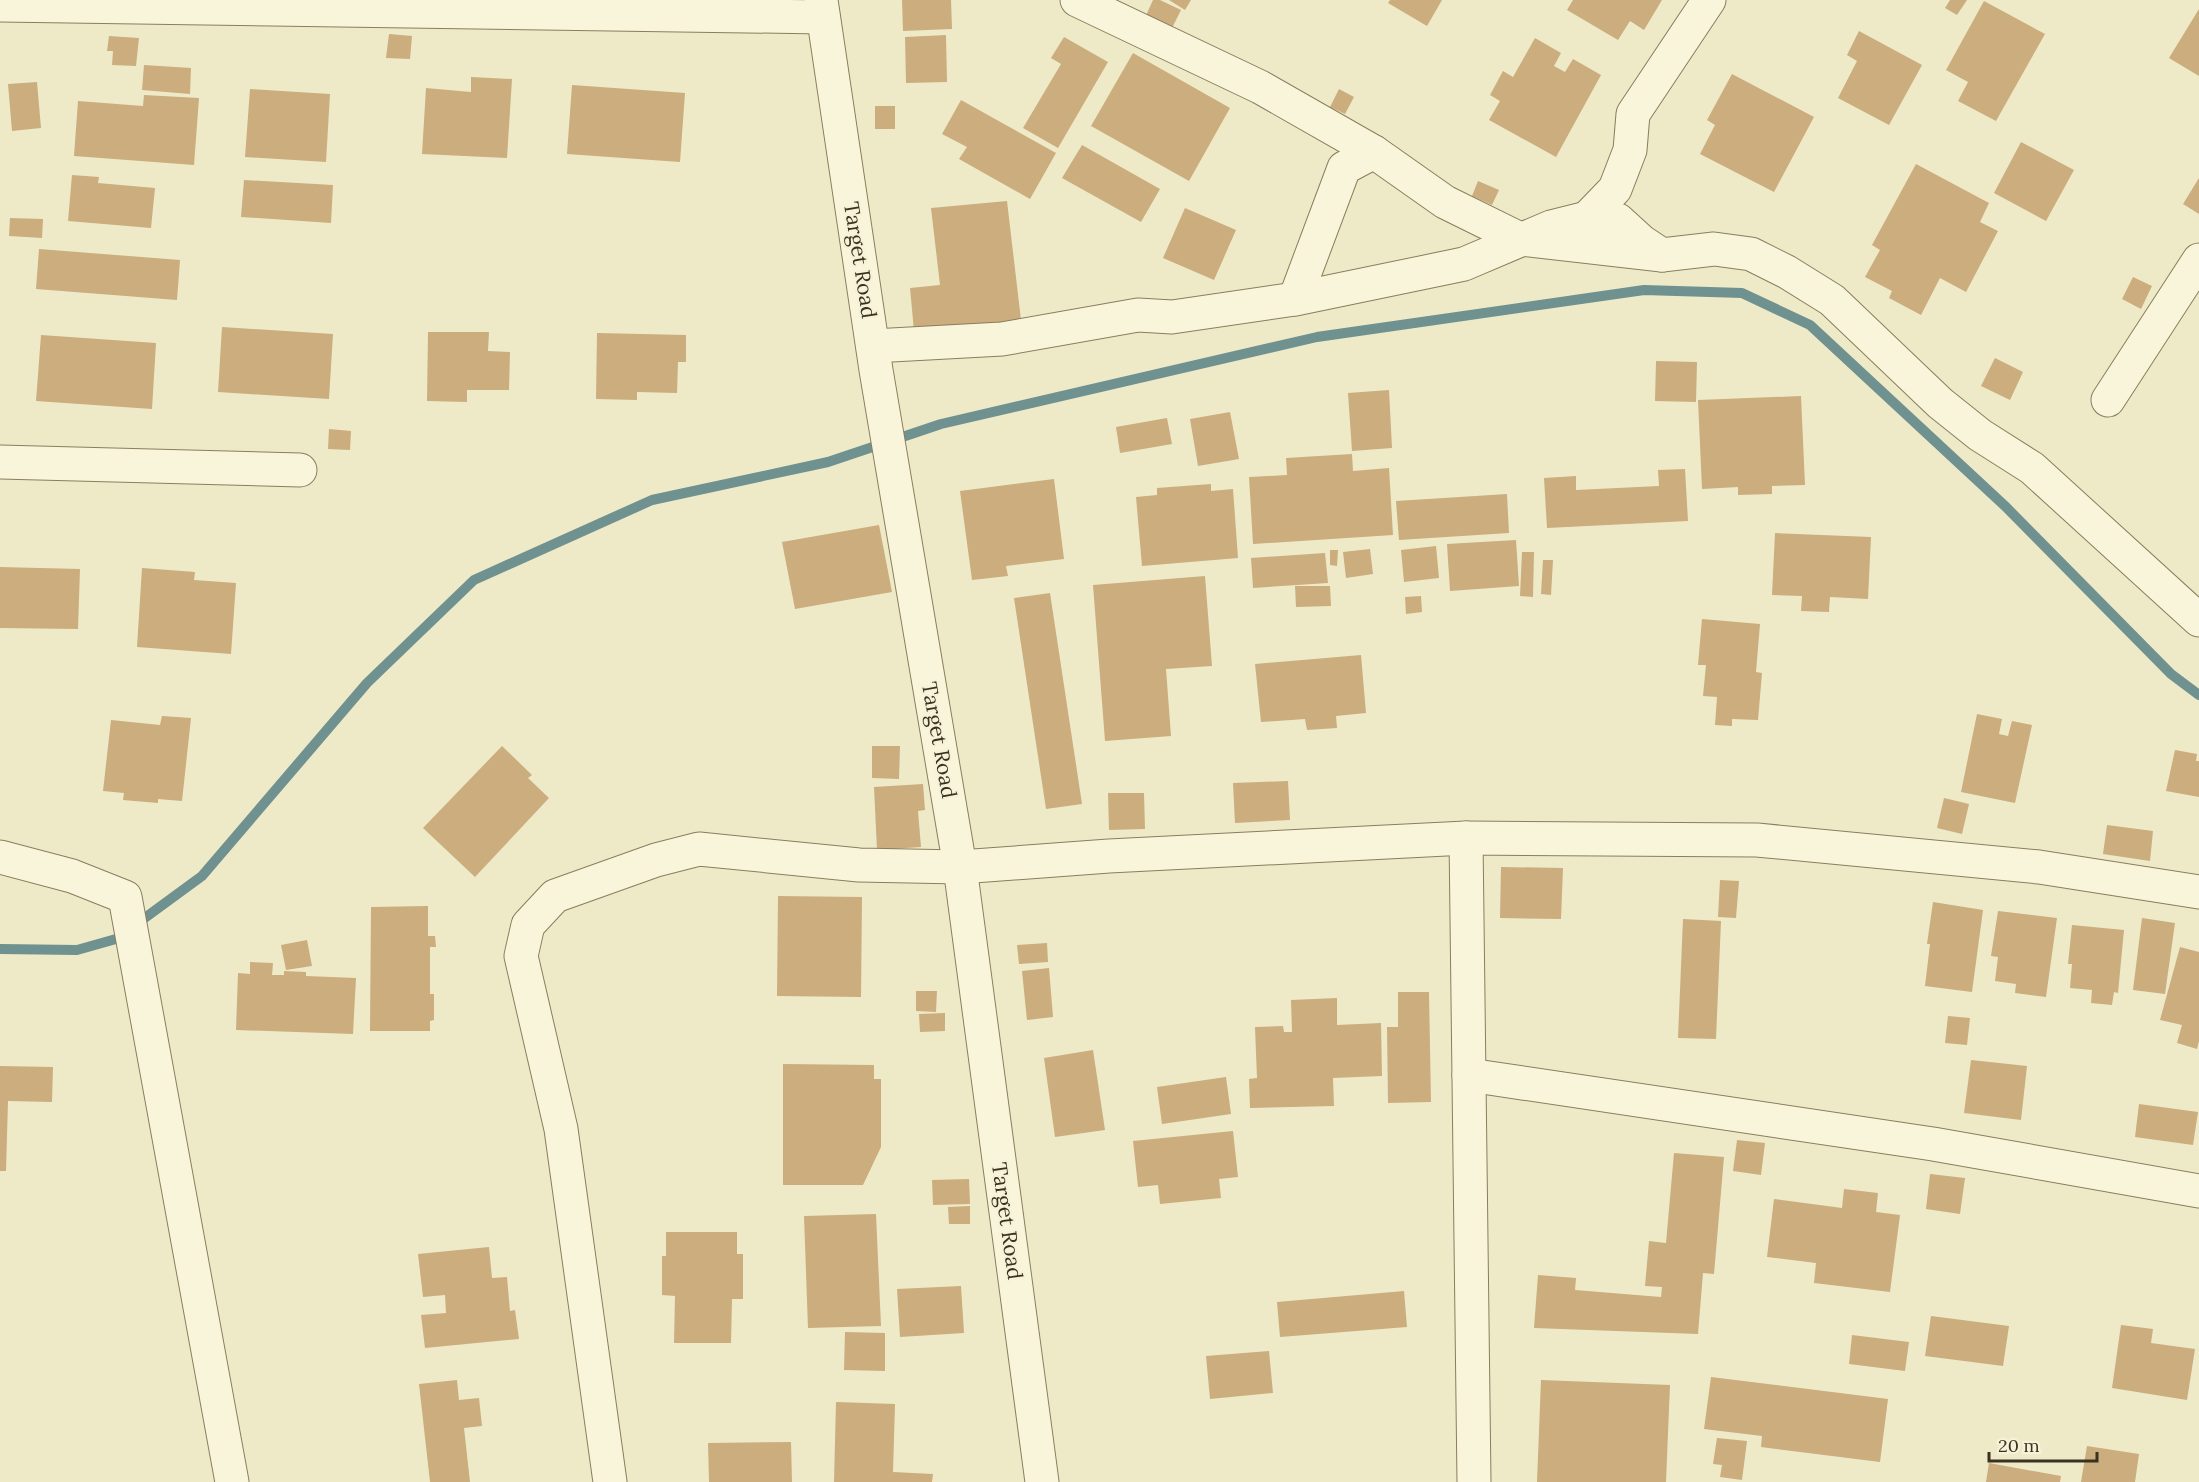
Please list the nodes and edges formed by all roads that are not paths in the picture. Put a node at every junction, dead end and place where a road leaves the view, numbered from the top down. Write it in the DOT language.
graph roads {
  1 [pos="1077,0"];
  2 [pos="1709,0"];
  3 [pos="0,5"];
  4 [pos="822,8"];
  5 [pos="1374,152"];
  6 [pos="1587,218"];
  7 [pos="1520,239"];
  8 [pos="1662,255"];
  9 [pos="2199,260"];
  10 [pos="1295,299"];
  11 [pos="875,358"];
  12 [pos="2108,400"];
  13 [pos="0,462"];
  14 [pos="300,470"];
  15 [pos="2199,620"];
  16 [pos="1466,838"];
  17 [pos="0,858"];
  18 [pos="960,867"];
  19 [pos="2199,892"];
  20 [pos="1469,1075"];
  21 [pos="2199,1191"];
  22 [pos="232,1482"];
  23 [pos="610,1482"];
  24 [pos="1042,1482"];
  25 [pos="1474,1482"];
  1 -- 5 [label="street"];
  2 -- 6 [label="street"];
  3 -- 4 [label="street"];
  4 -- 11 [label="street, Target Road"];
  5 -- 7 [label="street"];
  5 -- 10 [label="street"];
  6 -- 7 [label="street"];
  6 -- 8 [label="street"];
  7 -- 8 [label="street"];
  7 -- 10 [label="street"];
  8 -- 15 [label="street"];
  9 -- 12 [label="street"];
  10 -- 11 [label="street"];
  11 -- 18 [label="street, Target Road"];
  13 -- 14 [label="street"];
  16 -- 18 [label="street"];
  16 -- 19 [label="street"];
  16 -- 20 [label="street"];
  17 -- 22 [label="street"];
  18 -- 23 [label="street"];
  18 -- 24 [label="street, Target Road"];
  20 -- 21 [label="street"];
  20 -- 25 [label="street"];
}
